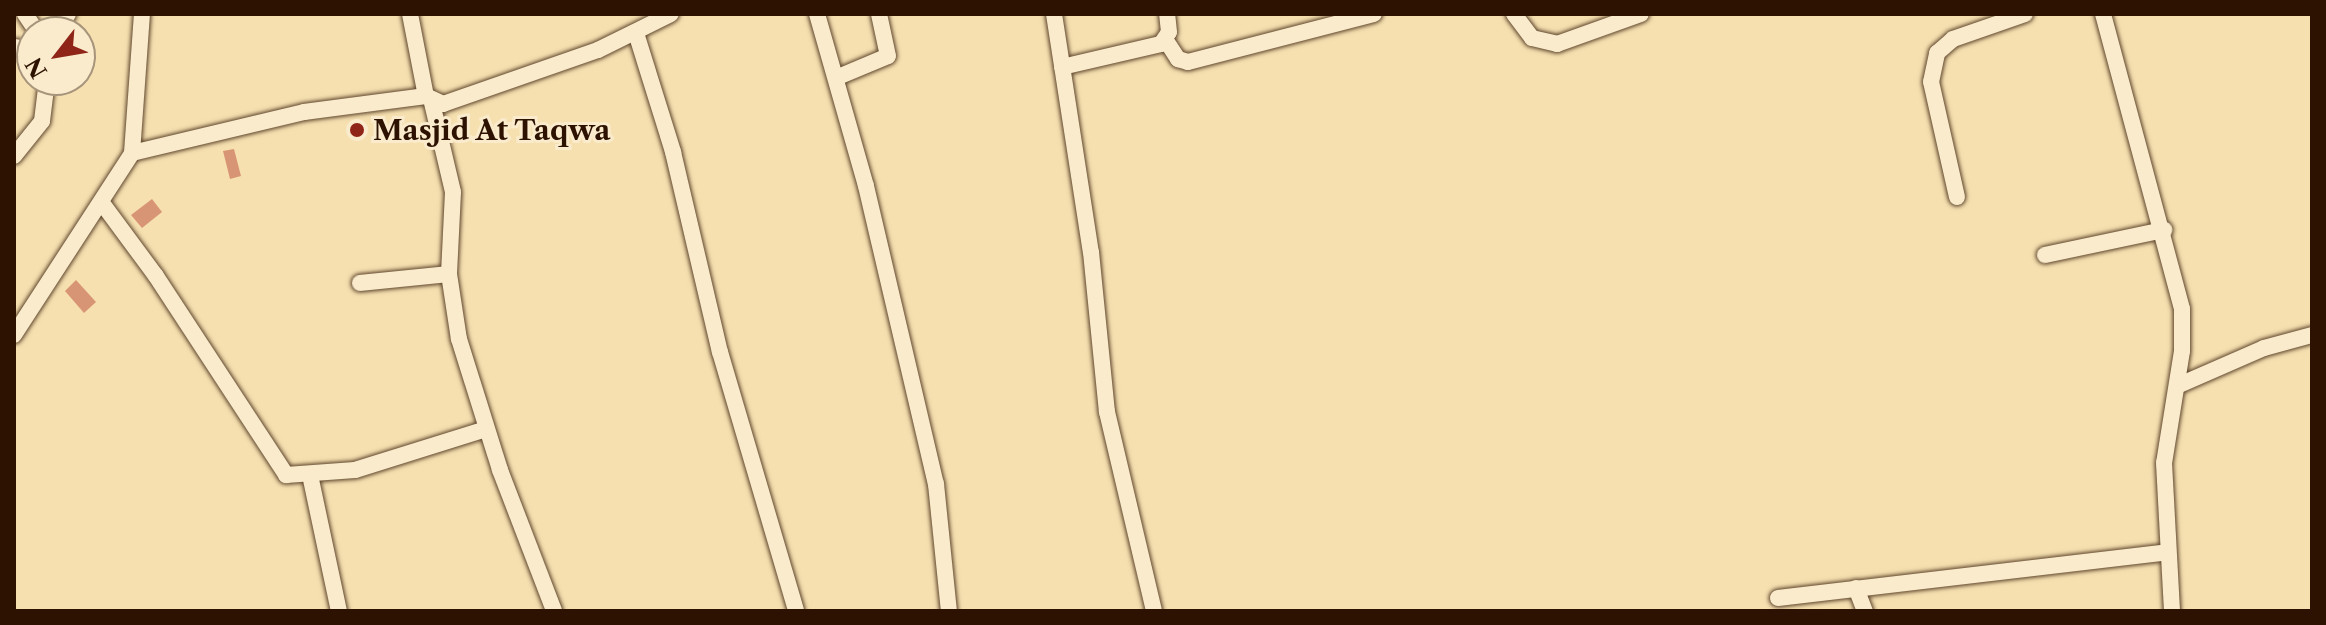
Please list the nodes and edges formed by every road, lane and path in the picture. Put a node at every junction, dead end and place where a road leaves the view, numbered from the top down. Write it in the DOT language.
graph roads {
  1 [pos="142,14"];
  2 [pos="410,14"];
  3 [pos="671,14"];
  4 [pos="817,14"];
  5 [pos="879,14"];
  6 [pos="1054,14"];
  7 [pos="1167,14"];
  8 [pos="1374,14"];
  9 [pos="1514,14"];
  10 [pos="1641,14"];
  11 [pos="2025,14"];
  12 [pos="2103,14"];
  13 [pos="642,24"];
  14 [pos="1165,39"];
  15 [pos="1062,67"];
  16 [pos="838,77"];
  17 [pos="45,96"];
  18 [pos="429,100"];
  19 [pos="132,153"];
  20 [pos="14,156"];
  21 [pos="1957,197"];
  22 [pos="102,203"];
  23 [pos="2164,230"];
  24 [pos="2045,255"];
  25 [pos="449,274"];
  26 [pos="360,283"];
  27 [pos="14,335"];
  28 [pos="2312,335"];
  29 [pos="2177,386"];
  30 [pos="486,429"];
  31 [pos="310,475"];
  32 [pos="2167,552"];
  33 [pos="1856,588"];
  34 [pos="1778,598"];
  35 [pos="796,610"];
  36 [pos="339,611"];
  37 [pos="554,611"];
  38 [pos="949,611"];
  39 [pos="1154,611"];
  40 [pos="1865,611"];
  41 [pos="2172,611"];
  1 -- 19 [label="street"];
  2 -- 18 [label="street"];
  3 -- 13 [label="street"];
  4 -- 16 [label="street"];
  5 -- 16 [label="street"];
  6 -- 15 [label="street"];
  7 -- 14 [label="street"];
  8 -- 14 [label="street"];
  9 -- 10 [label="street"];
  11 -- 21 [label="street"];
  12 -- 23 [label="street"];
  13 -- 18 [label="street"];
  13 -- 35 [label="street"];
  14 -- 15 [label="street"];
  15 -- 39 [label="street"];
  16 -- 38 [label="street"];
  17 -- 20 [label="street"];
  18 -- 19 [label="street"];
  18 -- 25 [label="street"];
  19 -- 22 [label="street"];
  22 -- 27 [label="street"];
  22 -- 31 [label="street"];
  23 -- 24 [label="street"];
  23 -- 29 [label="street"];
  25 -- 26 [label="street"];
  25 -- 30 [label="street"];
  28 -- 29 [label="street"];
  29 -- 32 [label="street"];
  30 -- 31 [label="street"];
  30 -- 37 [label="street"];
  31 -- 36 [label="street"];
  32 -- 33 [label="street"];
  32 -- 41 [label="street"];
  33 -- 34 [label="street"];
  33 -- 40 [label="street"];
}
